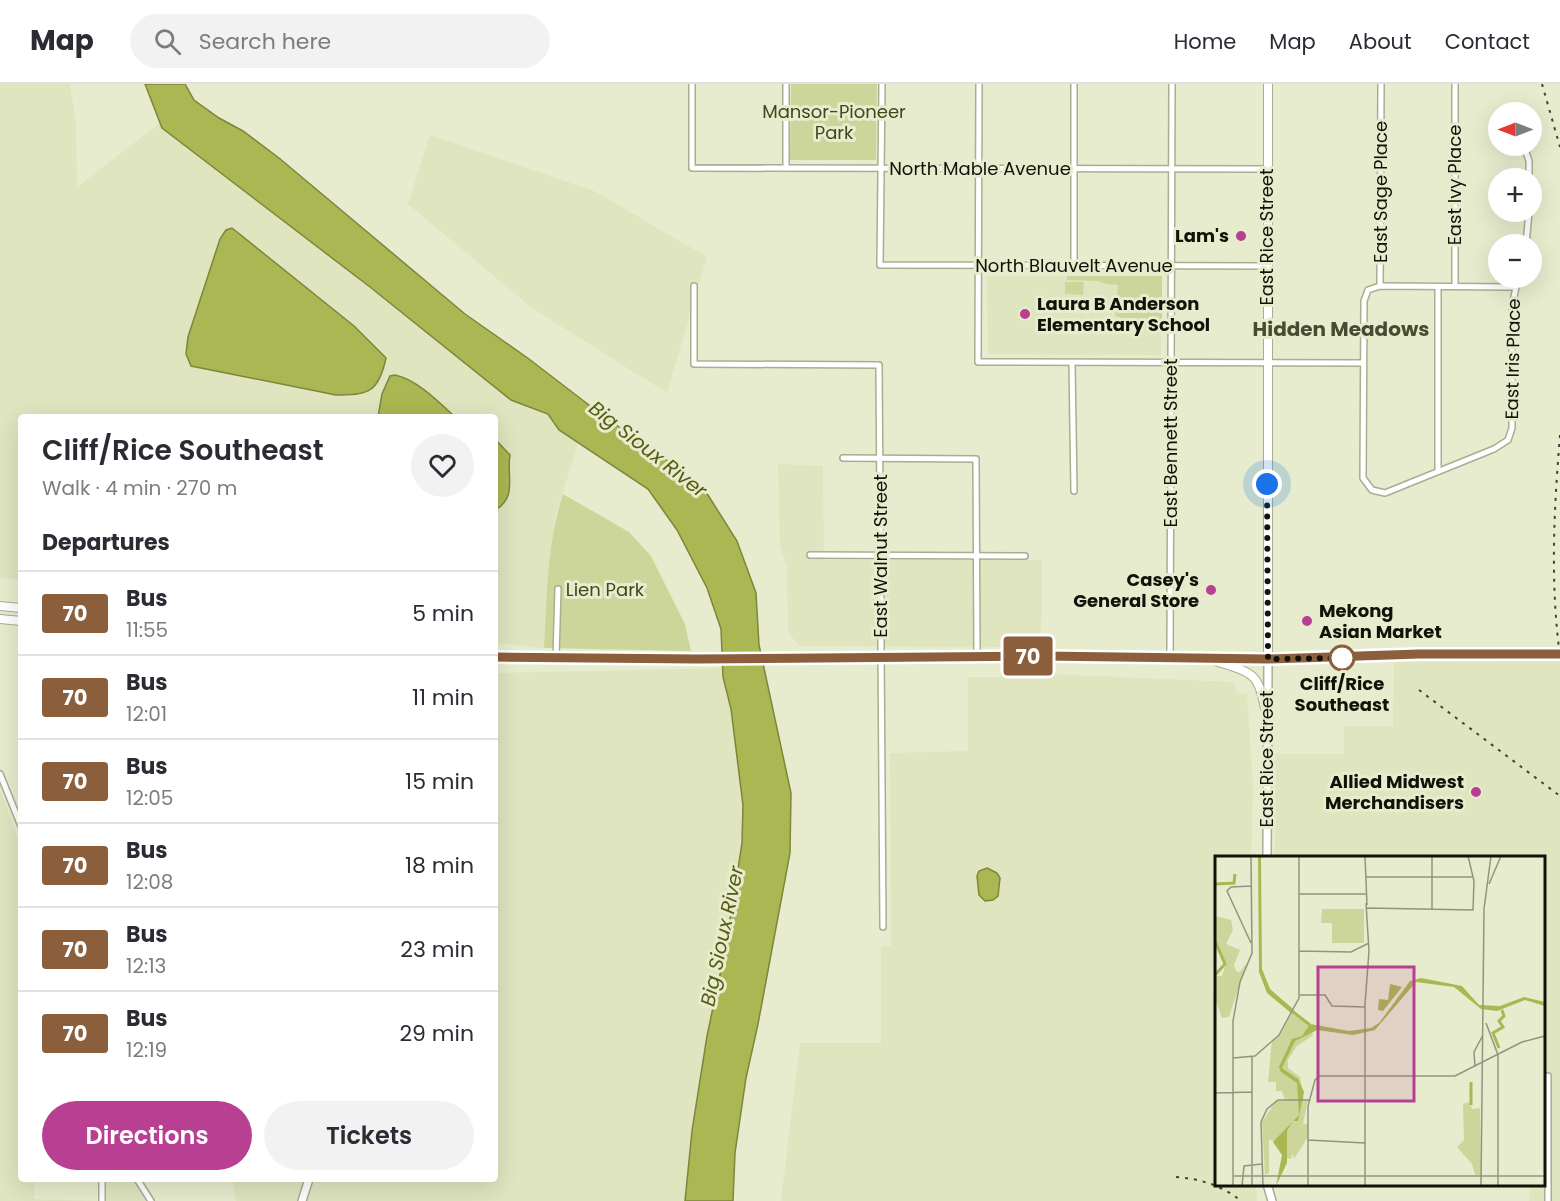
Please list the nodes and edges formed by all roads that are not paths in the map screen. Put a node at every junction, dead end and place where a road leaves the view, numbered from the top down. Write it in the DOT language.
graph roads {
  1 [pos="692,84"];
  2 [pos="786,84"];
  3 [pos="882,84"];
  4 [pos="979,84"];
  5 [pos="1074,84"];
  6 [pos="1172,84"];
  7 [pos="1268,84"];
  8 [pos="1382,84"];
  9 [pos="1455,84"];
  10 [pos="786,168"];
  11 [pos="880,168"];
  12 [pos="979,169"];
  13 [pos="1074,169"];
  14 [pos="1172,169"];
  15 [pos="1268,169"];
  16 [pos="1074,266"];
  17 [pos="1171,266"];
  18 [pos="1268,266"];
  19 [pos="979,267"];
  20 [pos="694,286"];
  21 [pos="1380,286"];
  22 [pos="1455,286"];
  23 [pos="1438,287"];
  24 [pos="1488,287"];
  25 [pos="1515,288"];
  26 [pos="1171,362"];
  27 [pos="1267,362"];
  28 [pos="1072,363"];
  29 [pos="1363,363"];
  30 [pos="843,458"];
  31 [pos="881,458"];
  32 [pos="1438,471"];
  33 [pos="1074,491"];
  34 [pos="810,555"];
  35 [pos="880,555"];
  36 [pos="977,556"];
  37 [pos="1025,556"];
  38 [pos="558,589"];
  39 [pos="0,606"];
  40 [pos="18,608"];
  41 [pos="0,619"];
  42 [pos="18,621"];
  43 [pos="1560,654"];
  44 [pos="977,656"];
  45 [pos="498,657"];
  46 [pos="556,657"];
  47 [pos="881,657"];
  48 [pos="1170,659"];
  49 [pos="1208,659"];
  50 [pos="1268,659"];
  51 [pos="1268,717"];
  52 [pos="0,774"];
  53 [pos="18,819"];
  54 [pos="1267,856"];
  55 [pos="883,927"];
  56 [pos="1548,1076"];
  57 [pos="102,1182"];
  58 [pos="139,1182"];
  59 [pos="308,1182"];
  60 [pos="1267,1186"];
  61 [pos="102,1201"];
  62 [pos="151,1201"];
  63 [pos="302,1201"];
  64 [pos="1272,1201"];
  65 [pos="1548,1201"];
  1 -- 10 [label="street, North Mable Avenue"];
  2 -- 10 [label="street"];
  3 -- 11 [label="street"];
  4 -- 12 [label="street"];
  5 -- 13 [label="street"];
  6 -- 14 [label="street, East Bennett Street"];
  7 -- 15 [label="main road, East Rice Street"];
  8 -- 21 [label="street, East Sage Place"];
  9 -- 22 [label="street, East Ivy Place"];
  10 -- 11 [label="street, North Mable Avenue"];
  11 -- 12 [label="street, North Mable Avenue"];
  11 -- 19 [label="street, North Blauvelt Avenue"];
  12 -- 13 [label="street, North Mable Avenue"];
  12 -- 19 [label="street"];
  13 -- 14 [label="street, North Mable Avenue"];
  13 -- 16 [label="street"];
  14 -- 15 [label="street, North Mable Avenue"];
  14 -- 17 [label="street, East Bennett Street"];
  15 -- 18 [label="main road, East Rice Street"];
  16 -- 17 [label="street, North Blauvelt Avenue"];
  16 -- 19 [label="street, North Blauvelt Avenue"];
  17 -- 18 [label="street, North Blauvelt Avenue"];
  17 -- 26 [label="street, East Bennett Street"];
  18 -- 27 [label="main road, East Rice Street"];
  19 -- 28 [label="street"];
  20 -- 31 [label="street, East Walnut Street"];
  21 -- 23 [label="street"];
  21 -- 29 [label="street, East Sage Place"];
  22 -- 23 [label="street"];
  22 -- 24 [label="street"];
  23 -- 32 [label="street"];
  25 -- 32 [label="street, East Iris Place"];
  26 -- 27 [label="street"];
  26 -- 28 [label="street"];
  26 -- 48 [label="street, East Bennett Street"];
  27 -- 29 [label="street"];
  27 -- 50 [label="main road, East Rice Street"];
  28 -- 33 [label="street"];
  29 -- 32 [label="street, East Sage Place"];
  30 -- 31 [label="street"];
  31 -- 35 [label="street, East Walnut Street"];
  31 -- 36 [label="street"];
  34 -- 35 [label="street"];
  35 -- 36 [label="street"];
  35 -- 47 [label="street, East Walnut Street"];
  36 -- 37 [label="street"];
  36 -- 44 [label="street"];
  38 -- 46 [label="street"];
  39 -- 40 [label="main road"];
  41 -- 42 [label="main road"];
  43 -- 50 [label="main road"];
  44 -- 47 [label="main road"];
  44 -- 48 [label="main road"];
  45 -- 46 [label="main road"];
  46 -- 47 [label="main road"];
  47 -- 55 [label="street, East Walnut Street"];
  48 -- 49 [label="main road"];
  49 -- 50 [label="main road"];
  49 -- 51 [label="main road"];
  50 -- 51 [label="street, East Rice Street"];
  51 -- 54 [label="street, East Rice Street"];
  52 -- 53 [label="street"];
  56 -- 65 [label="street"];
  57 -- 61 [label="street"];
  58 -- 62 [label="street"];
  59 -- 63 [label="street"];
  60 -- 64 [label="street"];
}
